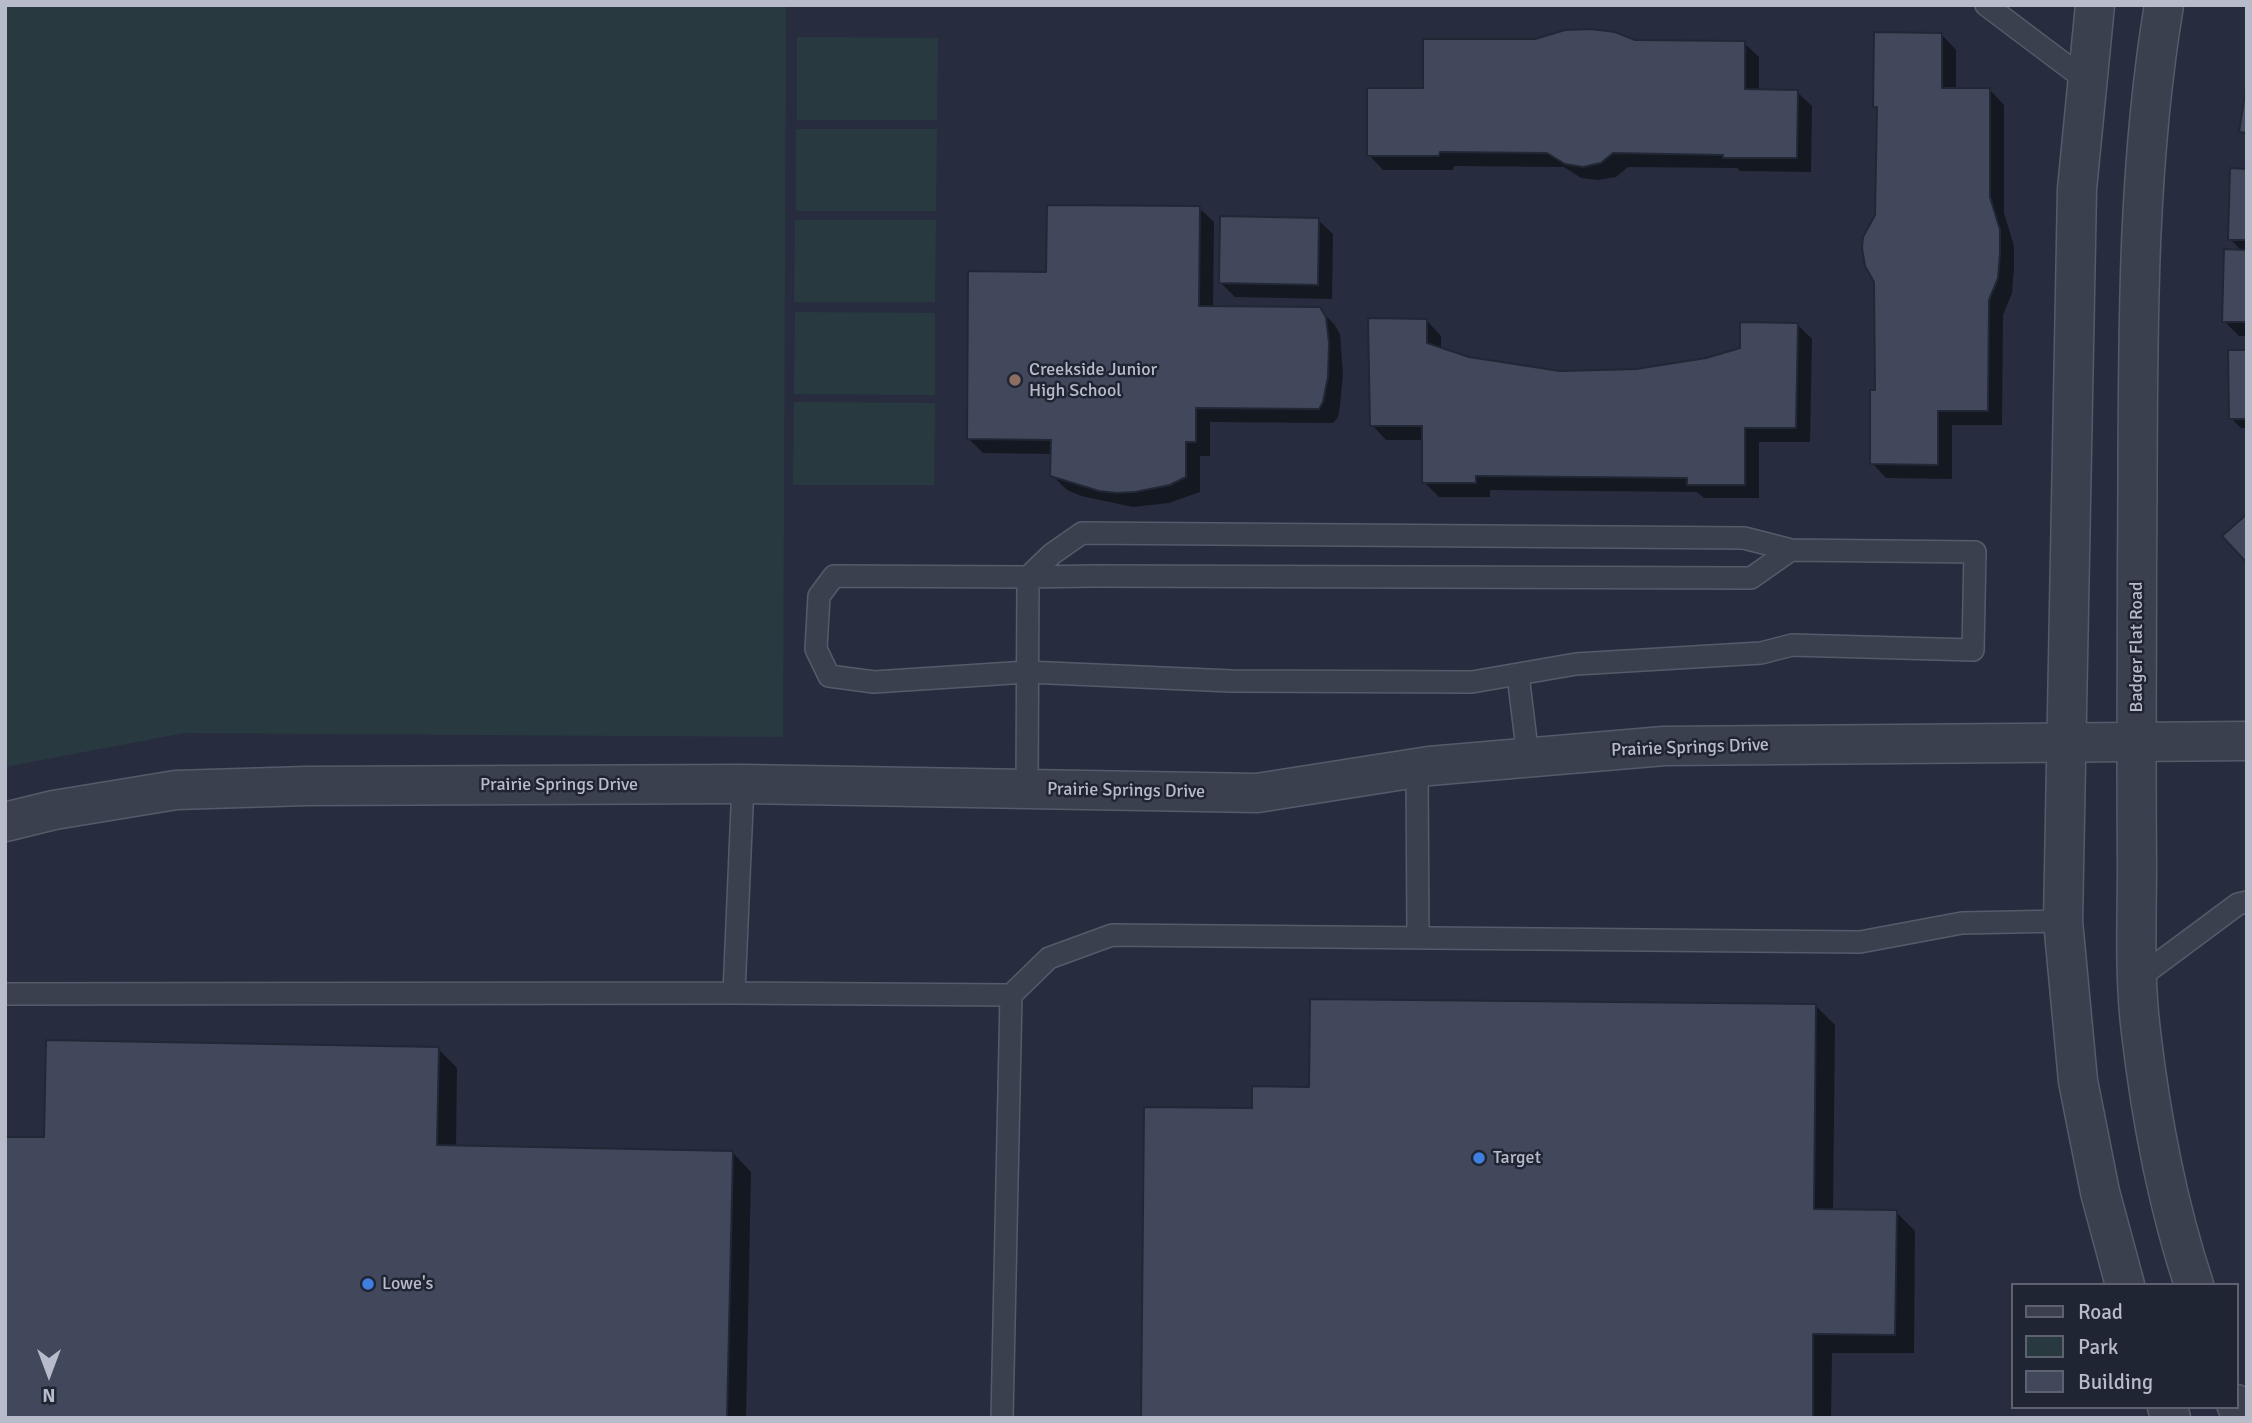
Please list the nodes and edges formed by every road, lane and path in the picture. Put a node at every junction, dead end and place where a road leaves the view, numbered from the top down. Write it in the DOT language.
graph roads {
  1 [pos="1986,5"];
  2 [pos="2095,5"];
  3 [pos="2164,5"];
  4 [pos="2087,82"];
  5 [pos="1791,550"];
  6 [pos="1028,578"];
  7 [pos="1027,672"];
  8 [pos="1518,675"];
  9 [pos="2066,741"];
  10 [pos="2136,741"];
  11 [pos="2247,741"];
  12 [pos="1528,757"];
  13 [pos="1417,768"];
  14 [pos="743,784"];
  15 [pos="1027,789"];
  16 [pos="5,822"];
  17 [pos="2247,902"];
  18 [pos="2063,921"];
  19 [pos="1418,937"];
  20 [pos="2137,979"];
  21 [pos="5,993"];
  22 [pos="734,993"];
  23 [pos="1011,995"];
  24 [pos="2124,1283"];
  25 [pos="2193,1283"];
  26 [pos="1002,1418"];
  1 -- 4 [label="lane"];
  2 -- 4 [label="street"];
  3 -- 10 [label="street, Badger Flat Road"];
  4 -- 9 [label="street"];
  5 -- 6 [label="lane"];
  5 -- 6 [label="lane"];
  5 -- 8 [label="lane"];
  6 -- 7 [label="lane"];
  6 -- 7 [label="lane"];
  7 -- 8 [label="lane"];
  7 -- 15 [label="lane"];
  8 -- 12 [label="lane"];
  9 -- 10 [label="street, Prairie Springs Drive"];
  9 -- 12 [label="street, Prairie Springs Drive"];
  9 -- 18 [label="street"];
  10 -- 11 [label="street, Prairie Springs Drive"];
  10 -- 20 [label="street, Badger Flat Road"];
  12 -- 13 [label="street, Prairie Springs Drive"];
  13 -- 15 [label="street, Prairie Springs Drive"];
  13 -- 19 [label="lane"];
  14 -- 15 [label="street, Prairie Springs Drive"];
  14 -- 16 [label="street, Prairie Springs Drive"];
  14 -- 22 [label="lane"];
  17 -- 20 [label="lane"];
  18 -- 19 [label="lane"];
  18 -- 24 [label="street"];
  19 -- 23 [label="lane"];
  20 -- 25 [label="street, Badger Flat Road"];
  21 -- 22 [label="lane"];
  22 -- 23 [label="lane"];
  23 -- 26 [label="lane"];
}
